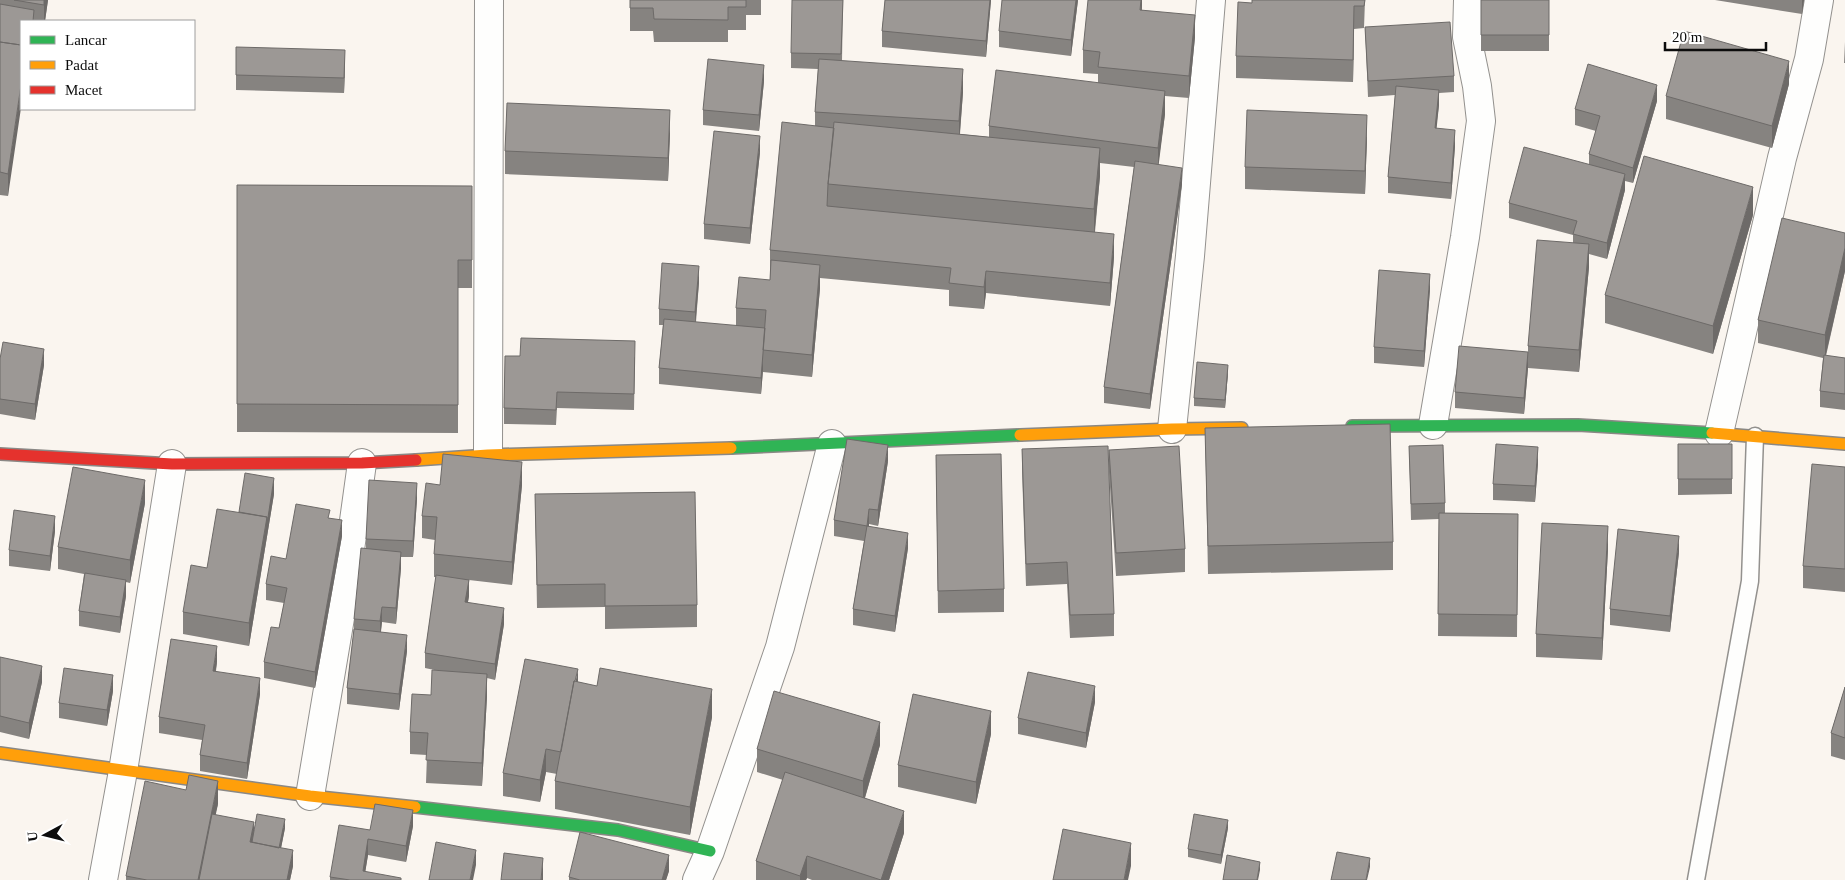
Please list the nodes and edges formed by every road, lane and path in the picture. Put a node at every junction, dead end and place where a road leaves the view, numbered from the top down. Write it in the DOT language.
graph roads {
  1 [pos="489,0"];
  2 [pos="1211,0"];
  3 [pos="1468,0"];
  4 [pos="1819,0"];
  5 [pos="1433,425"];
  6 [pos="1336,426"];
  7 [pos="1249,428"];
  8 [pos="1172,429"];
  9 [pos="1719,433"];
  10 [pos="1755,436"];
  11 [pos="832,444"];
  12 [pos="1845,444"];
  13 [pos="0,454"];
  14 [pos="488,455"];
  15 [pos="362,463"];
  16 [pos="172,464"];
  17 [pos="0,753"];
  18 [pos="123,771"];
  19 [pos="310,796"];
  20 [pos="710,851"];
  21 [pos="103,880"];
  22 [pos="697,880"];
  23 [pos="1696,880"];
  1 -- 14 [label="street"];
  2 -- 8 [label="street"];
  3 -- 5 [label="street"];
  4 -- 9 [label="street"];
  5 -- 6 [label="main road"];
  5 -- 9 [label="main road"];
  7 -- 8 [label="main road"];
  8 -- 11 [label="main road"];
  9 -- 10 [label="main road"];
  10 -- 12 [label="main road"];
  10 -- 23 [label="lane"];
  11 -- 14 [label="main road"];
  11 -- 20 [label="street"];
  13 -- 16 [label="main road"];
  14 -- 15 [label="main road"];
  15 -- 16 [label="main road"];
  15 -- 19 [label="street"];
  16 -- 18 [label="street"];
  17 -- 18 [label="main road"];
  18 -- 19 [label="main road"];
  18 -- 21 [label="street"];
  19 -- 20 [label="main road"];
  20 -- 22 [label="street"];
}
